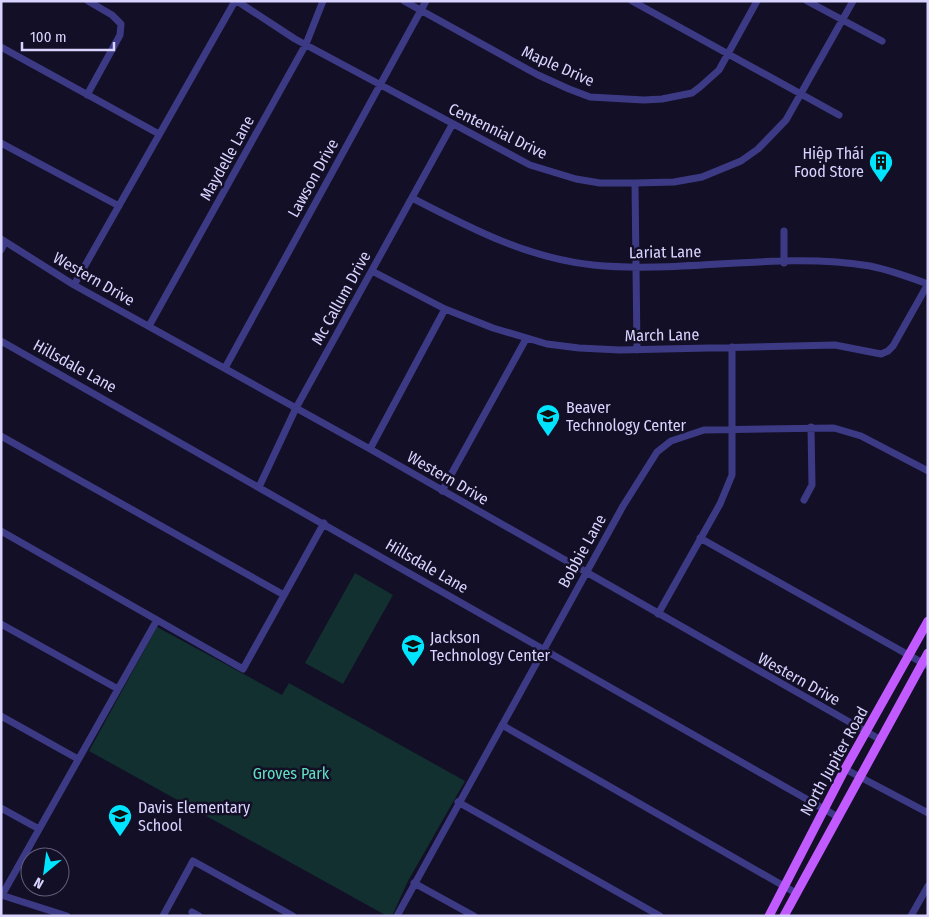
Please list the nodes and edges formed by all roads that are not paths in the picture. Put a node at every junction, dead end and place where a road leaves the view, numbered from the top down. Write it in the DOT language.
graph roads {
  1 [pos="88,1"];
  2 [pos="236,1"];
  3 [pos="323,1"];
  4 [pos="404,1"];
  5 [pos="426,1"];
  6 [pos="632,1"];
  7 [pos="757,1"];
  8 [pos="807,1"];
  9 [pos="853,1"];
  10 [pos="420,11"];
  11 [pos="842,21"];
  12 [pos="882,41"];
  13 [pos="306,44"];
  14 [pos="1,48"];
  15 [pos="728,54"];
  16 [pos="380,84"];
  17 [pos="87,95"];
  18 [pos="801,95"];
  19 [pos="838,115"];
  20 [pos="452,125"];
  21 [pos="159,134"];
  22 [pos="1,143"];
  23 [pos="635,183"];
  24 [pos="412,198"];
  25 [pos="119,206"];
  26 [pos="784,231"];
  27 [pos="3,240"];
  28 [pos="1,250"];
  29 [pos="784,263"];
  30 [pos="636,266"];
  31 [pos="372,270"];
  32 [pos="928,284"];
  33 [pos="74,285"];
  34 [pos="445,309"];
  35 [pos="149,326"];
  36 [pos="526,338"];
  37 [pos="1,341"];
  38 [pos="732,347"];
  39 [pos="637,350"];
  40 [pos="224,368"];
  41 [pos="296,408"];
  42 [pos="811,428"];
  43 [pos="732,430"];
  44 [pos="1,436"];
  45 [pos="370,449"];
  46 [pos="928,471"];
  47 [pos="258,486"];
  48 [pos="442,491"];
  49 [pos="804,500"];
  50 [pos="324,523"];
  51 [pos="1,531"];
  52 [pos="700,538"];
  53 [pos="586,573"];
  54 [pos="284,596"];
  55 [pos="658,614"];
  56 [pos="157,620"];
  57 [pos="928,621"];
  58 [pos="1,624"];
  59 [pos="544,650"];
  60 [pos="928,653"];
  61 [pos="909,656"];
  62 [pos="925,665"];
  63 [pos="118,689"];
  64 [pos="1,716"];
  65 [pos="502,725"];
  66 [pos="867,732"];
  67 [pos="881,740"];
  68 [pos="78,759"];
  69 [pos="845,770"];
  70 [pos="861,776"];
  71 [pos="458,802"];
  72 [pos="1,808"];
  73 [pos="824,809"];
  74 [pos="928,813"];
  75 [pos="838,817"];
  76 [pos="39,829"];
  77 [pos="414,883"];
  78 [pos="784,886"];
  79 [pos="928,886"];
  80 [pos="796,893"];
  81 [pos="2,895"];
  82 [pos="192,912"];
  83 [pos="67,916"];
  84 [pos="162,916"];
  85 [pos="199,916"];
  86 [pos="293,916"];
  87 [pos="397,916"];
  88 [pos="474,916"];
  89 [pos="660,916"];
  90 [pos="769,916"];
  91 [pos="784,916"];
  92 [pos="911,916"];
  1 -- 17 [label="street"];
  2 -- 13 [label="street, Centennial Drive"];
  2 -- 21 [label="street"];
  3 -- 13 [label="street, Maydelle Lane"];
  4 -- 10 [label="street, Maple Drive"];
  5 -- 10 [label="street, Lawson Drive"];
  6 -- 15 [label="street"];
  7 -- 15 [label="street, Maple Drive"];
  8 -- 11 [label="street"];
  9 -- 11 [label="street, Centennial Drive"];
  10 -- 15 [label="street, Maple Drive"];
  10 -- 16 [label="street, Lawson Drive"];
  11 -- 12 [label="street"];
  11 -- 18 [label="street, Centennial Drive"];
  13 -- 16 [label="street, Centennial Drive"];
  13 -- 35 [label="street, Maydelle Lane"];
  14 -- 17 [label="street"];
  15 -- 18 [label="street"];
  16 -- 20 [label="street, Centennial Drive"];
  16 -- 40 [label="street, Lawson Drive"];
  17 -- 21 [label="street"];
  18 -- 19 [label="street"];
  18 -- 23 [label="street, Centennial Drive"];
  20 -- 23 [label="street, Centennial Drive"];
  20 -- 24 [label="street, Mc Callum Drive"];
  21 -- 25 [label="street"];
  22 -- 25 [label="street"];
  23 -- 30 [label="street"];
  24 -- 30 [label="street, Lariat Lane"];
  24 -- 31 [label="street, Mc Callum Drive"];
  25 -- 33 [label="street"];
  26 -- 29 [label="street"];
  27 -- 28 [label="street"];
  27 -- 33 [label="street, Western Drive"];
  29 -- 30 [label="street, Lariat Lane"];
  29 -- 32 [label="street, Lariat Lane"];
  30 -- 39 [label="street"];
  31 -- 34 [label="street, March Lane"];
  31 -- 41 [label="street, Mc Callum Drive"];
  32 -- 38 [label="street, March Lane"];
  33 -- 35 [label="street, Western Drive"];
  34 -- 36 [label="street, March Lane"];
  34 -- 45 [label="street"];
  35 -- 40 [label="street, Western Drive"];
  36 -- 39 [label="street, March Lane"];
  36 -- 48 [label="street"];
  37 -- 47 [label="street, Hillsdale Lane"];
  38 -- 39 [label="street, March Lane"];
  38 -- 43 [label="street"];
  40 -- 41 [label="street, Western Drive"];
  41 -- 45 [label="street, Western Drive"];
  41 -- 47 [label="street, Mc Callum Drive"];
  42 -- 43 [label="street, Bobbie Lane"];
  42 -- 46 [label="street, Bobbie Lane"];
  42 -- 49 [label="street"];
  43 -- 52 [label="street"];
  43 -- 53 [label="street, Bobbie Lane"];
  44 -- 54 [label="street"];
  45 -- 48 [label="street, Western Drive"];
  47 -- 50 [label="street, Hillsdale Lane"];
  48 -- 53 [label="street, Western Drive"];
  50 -- 54 [label="street"];
  50 -- 59 [label="street, Hillsdale Lane"];
  51 -- 56 [label="street"];
  52 -- 55 [label="street"];
  52 -- 61 [label="street"];
  53 -- 55 [label="street, Western Drive"];
  53 -- 59 [label="street, Bobbie Lane"];
  54 -- 56 [label="street"];
  55 -- 66 [label="street, Western Drive"];
  56 -- 63 [label="street"];
  57 -- 61 [label="main road, North Jupiter Road"];
  58 -- 63 [label="street"];
  59 -- 65 [label="street, Bobbie Lane"];
  59 -- 73 [label="street, Hillsdale Lane"];
  60 -- 62 [label="main road, North Jupiter Road"];
  61 -- 62 [label="street"];
  61 -- 66 [label="main road, North Jupiter Road"];
  62 -- 67 [label="main road, North Jupiter Road"];
  63 -- 68 [label="street"];
  64 -- 68 [label="street"];
  65 -- 71 [label="street, Bobbie Lane"];
  65 -- 78 [label="street"];
  66 -- 67 [label="street, Western Drive"];
  66 -- 69 [label="main road, North Jupiter Road"];
  67 -- 70 [label="main road, North Jupiter Road"];
  68 -- 76 [label="street"];
  69 -- 70 [label="street"];
  69 -- 73 [label="main road, North Jupiter Road"];
  70 -- 74 [label="street"];
  70 -- 75 [label="main road, North Jupiter Road"];
  71 -- 77 [label="street, Bobbie Lane"];
  71 -- 89 [label="street"];
  72 -- 76 [label="street"];
  73 -- 75 [label="street, Hillsdale Lane"];
  73 -- 78 [label="main road, North Jupiter Road"];
  75 -- 80 [label="main road, North Jupiter Road"];
  76 -- 81 [label="street"];
  77 -- 87 [label="street, Bobbie Lane"];
  77 -- 88 [label="street"];
  78 -- 80 [label="street"];
  78 -- 90 [label="main road, North Jupiter Road"];
  79 -- 92 [label="street"];
  80 -- 91 [label="main road, North Jupiter Road"];
  81 -- 83 [label="street"];
  82 -- 85 [label="street"];
  84 -- 86 [label="street"];
}
